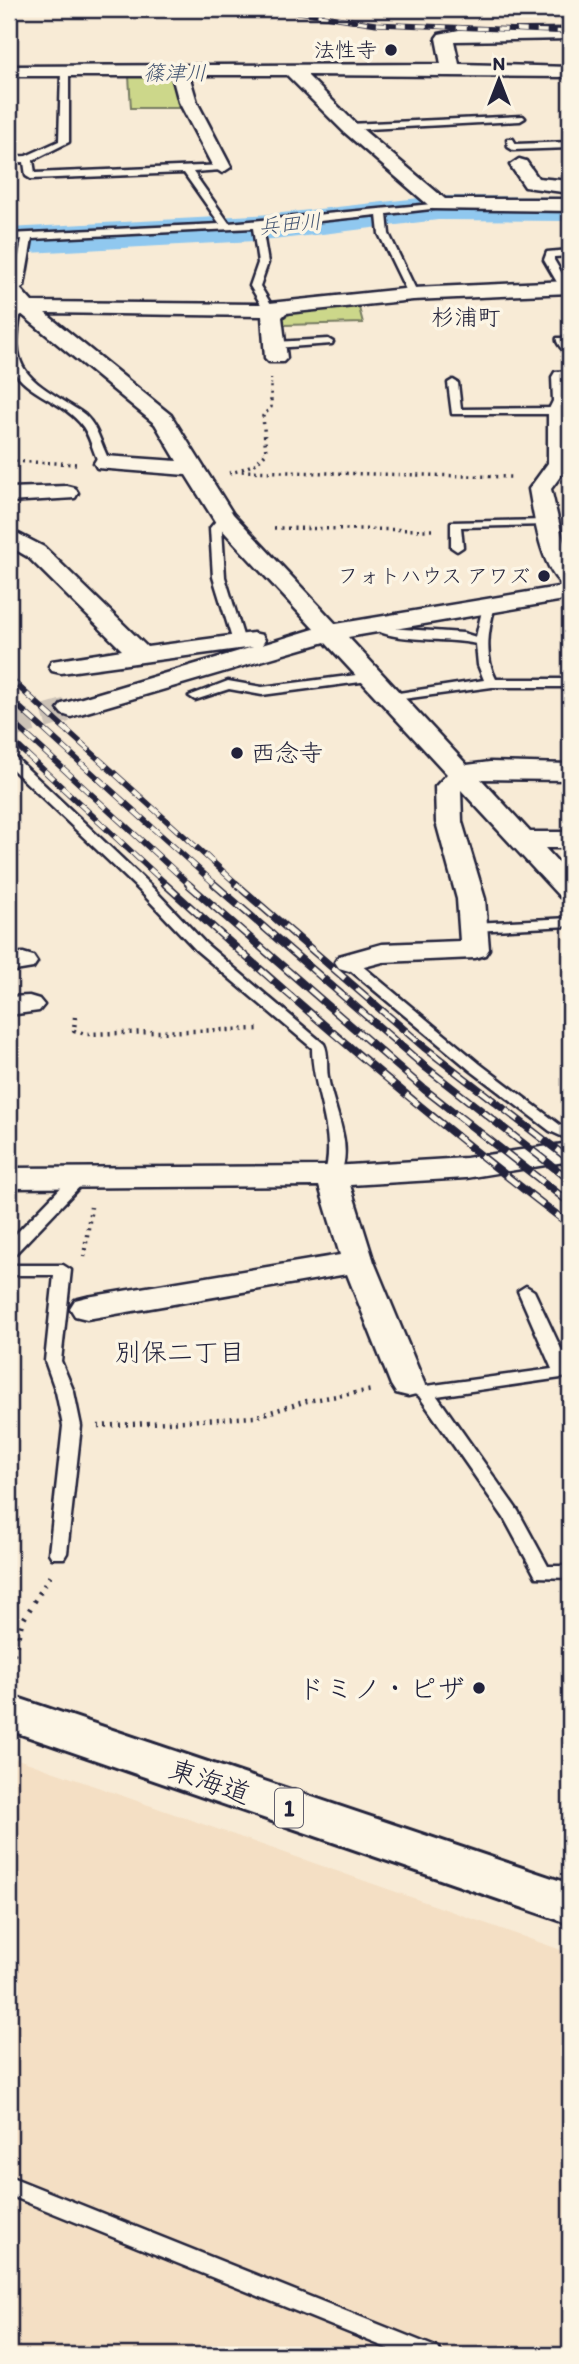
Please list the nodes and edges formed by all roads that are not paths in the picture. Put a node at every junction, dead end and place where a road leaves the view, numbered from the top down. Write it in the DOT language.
graph roads {
  1 [pos="570,34"];
  2 [pos="451,69"];
  3 [pos="9,71"];
  4 [pos="293,72"];
  5 [pos="570,72"];
  6 [pos="65,73"];
  7 [pos="179,73"];
  8 [pos="520,118"];
  9 [pos="349,127"];
  10 [pos="510,141"];
  11 [pos="570,145"];
  12 [pos="28,159"];
  13 [pos="9,160"];
  14 [pos="519,165"];
  15 [pos="222,167"];
  16 [pos="187,171"];
  17 [pos="570,187"];
  18 [pos="440,205"];
  19 [pos="570,205"];
  20 [pos="383,213"];
  21 [pos="226,226"];
  22 [pos="258,227"];
  23 [pos="9,237"];
  24 [pos="27,239"];
  25 [pos="570,253"];
  26 [pos="567,287"];
  27 [pos="414,294"];
  28 [pos="15,299"];
  29 [pos="274,309"];
  30 [pos="561,340"];
  31 [pos="328,342"];
  32 [pos="275,351"];
  33 [pos="570,351"];
  34 [pos="570,377"];
  35 [pos="453,383"];
  36 [pos="559,411"];
  37 [pos="105,463"];
  38 [pos="197,474"];
  39 [pos="67,493"];
  40 [pos="9,495"];
  41 [pos="228,523"];
  42 [pos="547,523"];
  43 [pos="9,536"];
  44 [pos="457,547"];
  45 [pos="570,580"];
  46 [pos="570,592"];
  47 [pos="489,606"];
  48 [pos="377,625"];
  49 [pos="328,633"];
  50 [pos="239,642"];
  51 [pos="481,642"];
  52 [pos="139,653"];
  53 [pos="61,666"];
  54 [pos="372,677"];
  55 [pos="492,682"];
  56 [pos="570,683"];
  57 [pos="195,696"];
  58 [pos="392,698"];
  59 [pos="71,709"];
  60 [pos="9,760"];
  61 [pos="570,772"];
  62 [pos="462,773"];
  63 [pos="524,840"];
  64 [pos="570,840"];
  65 [pos="570,891"];
  66 [pos="570,922"];
  67 [pos="473,928"];
  68 [pos="349,962"];
  69 [pos="570,1135"];
  70 [pos="570,1152"];
  71 [pos="332,1176"];
  72 [pos="9,1178"];
  73 [pos="79,1178"];
  74 [pos="9,1250"];
  75 [pos="358,1262"];
  76 [pos="9,1270"];
  77 [pos="526,1291"];
  78 [pos="87,1308"];
  79 [pos="564,1356"];
  80 [pos="416,1388"];
  81 [pos="58,1553"];
  82 [pos="570,1572"];
  83 [pos="9,1712"];
  84 [pos="570,1904"];
  85 [pos="9,2185"];
  86 [pos="430,2355"];
  1 -- 2 [label="street"];
  2 -- 4 [label="street"];
  2 -- 5 [label="street"];
  3 -- 6 [label="street"];
  4 -- 7 [label="street"];
  4 -- 9 [label="street"];
  6 -- 7 [label="street"];
  6 -- 12 [label="lane"];
  7 -- 15 [label="street"];
  8 -- 9 [label="lane"];
  9 -- 18 [label="street"];
  10 -- 11 [label="lane"];
  12 -- 13 [label="lane"];
  12 -- 16 [label="lane"];
  14 -- 17 [label="street"];
  15 -- 16 [label="lane"];
  16 -- 21 [label="lane"];
  18 -- 19 [label="street"];
  18 -- 20 [label="lane"];
  20 -- 22 [label="lane"];
  20 -- 27 [label="lane"];
  21 -- 22 [label="lane"];
  21 -- 24 [label="lane"];
  22 -- 29 [label="lane"];
  23 -- 24 [label="lane"];
  24 -- 28 [label="lane"];
  25 -- 26 [label="lane"];
  26 -- 27 [label="street"];
  27 -- 29 [label="street"];
  28 -- 29 [label="street"];
  28 -- 37 [label="lane"];
  28 -- 38 [label="street"];
  29 -- 32 [label="street"];
  30 -- 33 [label="lane"];
  31 -- 32 [label="lane"];
  34 -- 36 [label="street"];
  35 -- 36 [label="lane"];
  36 -- 42 [label="street"];
  37 -- 38 [label="street"];
  38 -- 41 [label="street"];
  39 -- 40 [label="street"];
  41 -- 49 [label="street"];
  41 -- 50 [label="lane"];
  42 -- 44 [label="lane"];
  42 -- 45 [label="street"];
  43 -- 52 [label="street"];
  46 -- 47 [label="street"];
  47 -- 48 [label="street"];
  47 -- 51 [label="lane"];
  48 -- 49 [label="street"];
  48 -- 51 [label="lane"];
  49 -- 50 [label="street"];
  49 -- 54 [label="street"];
  49 -- 59 [label="street"];
  50 -- 52 [label="street"];
  51 -- 55 [label="lane"];
  52 -- 53 [label="street"];
  54 -- 57 [label="lane"];
  54 -- 58 [label="street"];
  55 -- 56 [label="lane"];
  55 -- 58 [label="lane"];
  58 -- 62 [label="street"];
  60 -- 71 [label="lane"];
  61 -- 62 [label="street"];
  62 -- 63 [label="street"];
  62 -- 67 [label="street"];
  63 -- 64 [label="street"];
  63 -- 65 [label="street"];
  66 -- 67 [label="lane"];
  67 -- 68 [label="street"];
  68 -- 69 [label="lane"];
  70 -- 71 [label="street"];
  71 -- 73 [label="street"];
  71 -- 75 [label="street"];
  72 -- 73 [label="street"];
  73 -- 74 [label="lane"];
  75 -- 78 [label="street"];
  75 -- 80 [label="street"];
  76 -- 81 [label="lane"];
  77 -- 79 [label="lane"];
  79 -- 80 [label="lane"];
  80 -- 82 [label="lane"];
  83 -- 84 [label="highway, 東海道 / 1"];
  85 -- 86 [label="lane"];
}
